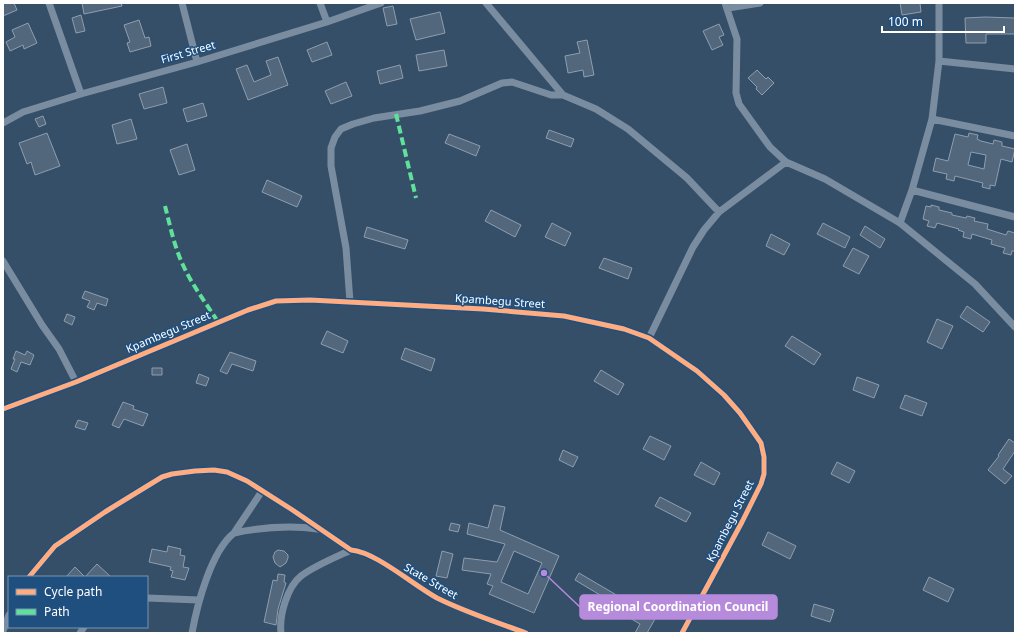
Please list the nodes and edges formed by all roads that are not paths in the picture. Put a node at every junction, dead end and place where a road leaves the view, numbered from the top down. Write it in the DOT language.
graph roads {
  1 [pos="49,3"];
  2 [pos="182,3"];
  3 [pos="320,3"];
  4 [pos="380,3"];
  5 [pos="486,3"];
  6 [pos="760,3"];
  7 [pos="940,3"];
  8 [pos="726,6"];
  9 [pos="327,22"];
  10 [pos="939,61"];
  11 [pos="197,62"];
  12 [pos="1015,69"];
  13 [pos="80,94"];
  14 [pos="563,95"];
  15 [pos="932,119"];
  16 [pos="3,123"];
  17 [pos="1015,136"];
  18 [pos="786,162"];
  19 [pos="912,190"];
  20 [pos="719,212"];
  21 [pos="1015,217"];
  22 [pos="900,223"];
  23 [pos="3,262"];
  24 [pos="350,302"];
  25 [pos="1014,323"];
  26 [pos="649,338"];
  27 [pos="76,382"];
  28 [pos="3,409"];
  29 [pos="262,491"];
  30 [pos="320,529"];
  31 [pos="234,533"];
  32 [pos="351,550"];
  33 [pos="30,576"];
  34 [pos="148,598"];
  35 [pos="200,600"];
  36 [pos="8,617"];
  37 [pos="3,631"];
  38 [pos="192,633"];
  39 [pos="281,633"];
  40 [pos="526,633"];
  41 [pos="682,633"];
  1 -- 13 [label="street"];
  2 -- 11 [label="street"];
  3 -- 9 [label="street"];
  4 -- 9 [label="street, First Street"];
  5 -- 14 [label="street"];
  6 -- 8 [label="street"];
  7 -- 10 [label="street"];
  8 -- 18 [label="street"];
  9 -- 11 [label="street, First Street"];
  10 -- 12 [label="street"];
  10 -- 15 [label="street"];
  11 -- 13 [label="street, First Street"];
  13 -- 16 [label="street, First Street"];
  14 -- 20 [label="street"];
  14 -- 24 [label="street"];
  15 -- 17 [label="street"];
  15 -- 19 [label="street"];
  18 -- 20 [label="street"];
  18 -- 22 [label="street"];
  19 -- 21 [label="street"];
  19 -- 22 [label="street"];
  20 -- 26 [label="street"];
  22 -- 25 [label="street"];
  23 -- 27 [label="street"];
  24 -- 26 [label="street, Kpambegu Street"];
  24 -- 27 [label="street, Kpambegu Street"];
  26 -- 41 [label="street, Kpambegu Street"];
  27 -- 28 [label="street, Kpambegu Street"];
  29 -- 30 [label="street, State Street"];
  29 -- 31 [label="street"];
  29 -- 33 [label="street, State Street"];
  30 -- 31 [label="street"];
  30 -- 32 [label="street, State Street"];
  31 -- 35 [label="street"];
  32 -- 39 [label="street"];
  32 -- 40 [label="street, State Street"];
  34 -- 35 [label="street"];
  35 -- 38 [label="street"];
  36 -- 37 [label="street"];
}
